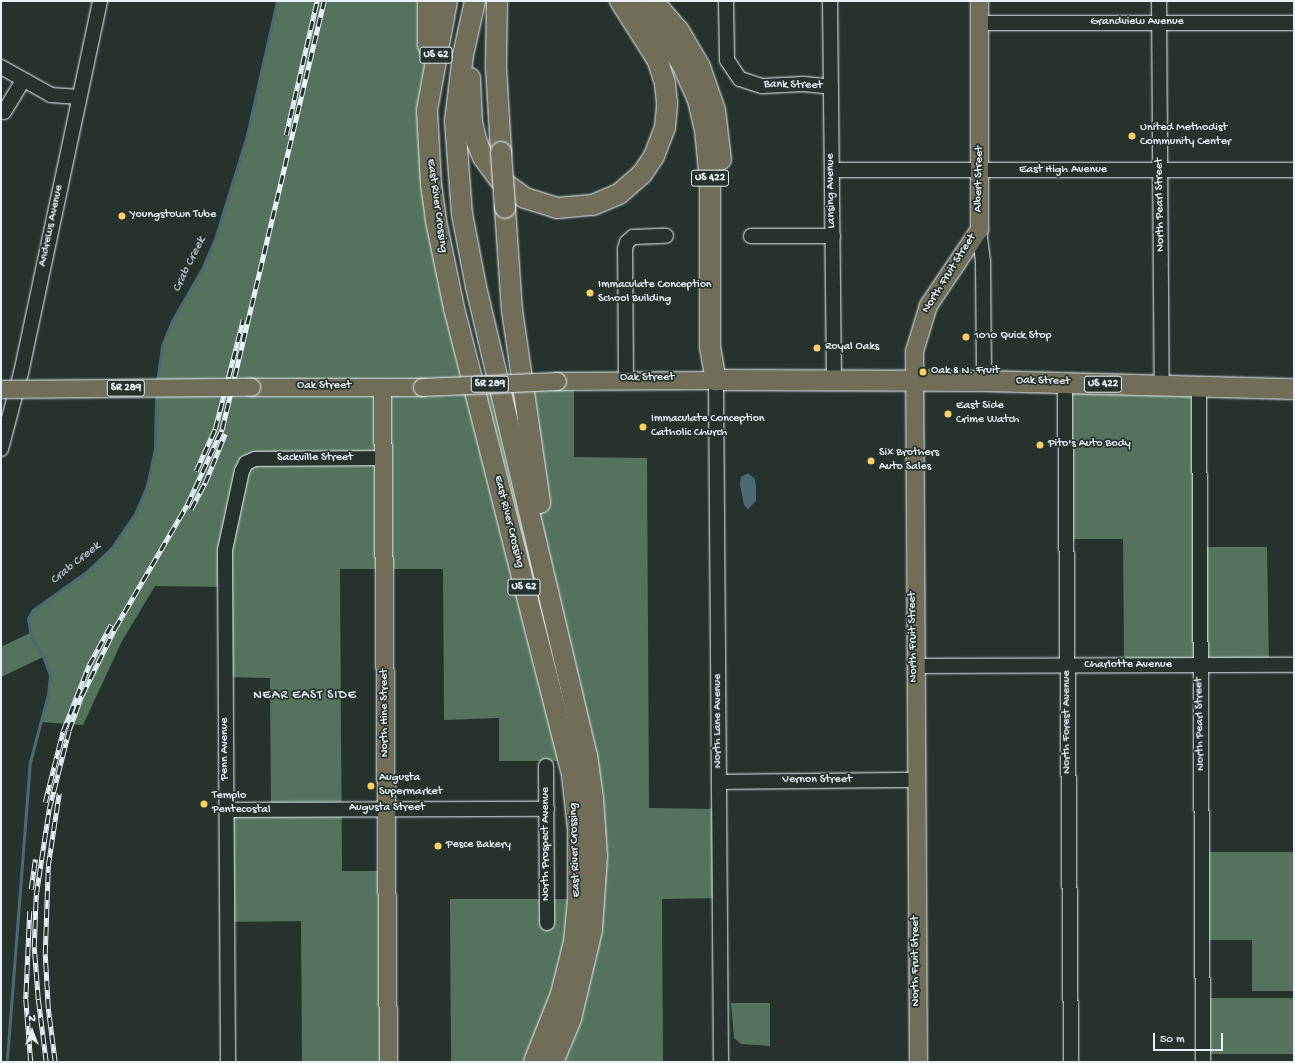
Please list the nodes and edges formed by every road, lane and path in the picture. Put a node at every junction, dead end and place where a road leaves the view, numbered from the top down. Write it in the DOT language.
graph roads {
  1 [pos="100,1"];
  2 [pos="428,1"];
  3 [pos="447,1"];
  4 [pos="476,1"];
  5 [pos="497,1"];
  6 [pos="620,1"];
  7 [pos="627,1"];
  8 [pos="653,1"];
  9 [pos="726,1"];
  10 [pos="830,1"];
  11 [pos="979,1"];
  12 [pos="1159,1"];
  13 [pos="1294,23"];
  14 [pos="979,24"];
  15 [pos="1159,24"];
  16 [pos="1,67"];
  17 [pos="23,80"];
  18 [pos="831,87"];
  19 [pos="79,96"];
  20 [pos="427,110"];
  21 [pos="4,112"];
  22 [pos="832,170"];
  23 [pos="1294,170"];
  24 [pos="980,171"];
  25 [pos="1160,171"];
  26 [pos="979,229"];
  27 [pos="666,236"];
  28 [pos="751,236"];
  29 [pos="833,236"];
  30 [pos="626,379"];
  31 [pos="716,380"];
  32 [pos="834,380"];
  33 [pos="912,380"];
  34 [pos="984,381"];
  35 [pos="1065,382"];
  36 [pos="1,384"];
  37 [pos="19,385"];
  38 [pos="1162,386"];
  39 [pos="382,387"];
  40 [pos="1199,387"];
  41 [pos="1,389"];
  42 [pos="1294,389"];
  43 [pos="1,449"];
  44 [pos="385,458"];
  45 [pos="246,463"];
  46 [pos="563,652"];
  47 [pos="1294,665"];
  48 [pos="915,666"];
  49 [pos="1067,666"];
  50 [pos="1200,666"];
  51 [pos="546,766"];
  52 [pos="916,780"];
  53 [pos="719,782"];
  54 [pos="387,809"];
  55 [pos="547,809"];
  56 [pos="226,810"];
  57 [pos="547,923"];
  58 [pos="228,1062"];
  59 [pos="388,1062"];
  60 [pos="534,1062"];
  61 [pos="553,1062"];
  62 [pos="721,1062"];
  63 [pos="918,1062"];
  64 [pos="1071,1062"];
  65 [pos="1203,1062"];
  1 -- 19 [label="street, Andrews Avenue"];
  2 -- 20 [label="highway"];
  3 -- 20 [label="highway, East River Crossing / US 62"];
  4 -- 6 [label="highway"];
  4 -- 46 [label="highway, East River Crossing / US 62"];
  5 -- 46 [label="highway, bridge"];
  7 -- 31 [label="highway, US 422"];
  8 -- 31 [label="highway, US 422"];
  9 -- 18 [label="street, Bank Street"];
  10 -- 18 [label="street, Lansing Avenue"];
  11 -- 14 [label="main road, Albert Street"];
  12 -- 15 [label="street, North Pearl Street"];
  13 -- 15 [label="street, Grandview Avenue"];
  14 -- 15 [label="street, Grandview Avenue"];
  14 -- 24 [label="main road, Albert Street"];
  15 -- 25 [label="street, North Pearl Street"];
  16 -- 17 [label="street"];
  17 -- 19 [label="street"];
  17 -- 21 [label="street"];
  18 -- 22 [label="street, Lansing Avenue"];
  19 -- 37 [label="street, Andrews Avenue"];
  20 -- 60 [label="highway, East River Crossing / US 62"];
  22 -- 24 [label="street, East High Avenue"];
  22 -- 29 [label="street, Lansing Avenue"];
  23 -- 25 [label="street, East High Avenue"];
  24 -- 25 [label="street, East High Avenue"];
  24 -- 26 [label="main road, Albert Street"];
  25 -- 38 [label="street, North Pearl Street"];
  26 -- 33 [label="main road, North Fruit Street"];
  26 -- 34 [label="street, Albert Street"];
  27 -- 30 [label="street"];
  28 -- 29 [label="street"];
  29 -- 32 [label="street, Lansing Avenue"];
  30 -- 31 [label="main road, Oak Street / SR 289"];
  30 -- 39 [label="main road, Oak Street / SR 289, bridge"];
  31 -- 32 [label="highway, Oak Street / US 422"];
  31 -- 53 [label="street, North Lane Avenue"];
  32 -- 33 [label="highway, Oak Street / US 422"];
  33 -- 34 [label="highway, Oak Street / US 422"];
  33 -- 48 [label="main road, North Fruit Street"];
  34 -- 35 [label="highway, Oak Street / US 422"];
  35 -- 38 [label="highway, Oak Street / US 422"];
  35 -- 49 [label="street, North Forest Avenue"];
  36 -- 37 [label="street"];
  37 -- 43 [label="street, Andrews Avenue"];
  38 -- 40 [label="highway, Oak Street / US 422"];
  39 -- 41 [label="main road, Oak Street / SR 289, bridge"];
  39 -- 44 [label="main road, North Hine Street"];
  40 -- 42 [label="highway, Oak Street / US 422"];
  40 -- 50 [label="street, North Pearl Street"];
  44 -- 45 [label="street, Sackville Street"];
  44 -- 54 [label="main road, North Hine Street"];
  45 -- 56 [label="street, Penn Avenue"];
  46 -- 61 [label="highway, East River Crossing / US 62"];
  47 -- 50 [label="street, Charlotte Avenue"];
  48 -- 49 [label="street, Charlotte Avenue"];
  48 -- 52 [label="main road, North Fruit Street"];
  49 -- 50 [label="street, Charlotte Avenue"];
  49 -- 64 [label="street, North Forest Avenue"];
  50 -- 65 [label="street, North Pearl Street"];
  51 -- 55 [label="street, North Prospect Avenue"];
  52 -- 53 [label="street, Vernon Street"];
  52 -- 63 [label="main road, North Fruit Street"];
  53 -- 62 [label="street, North Lane Avenue"];
  54 -- 55 [label="street, Augusta Street"];
  54 -- 56 [label="street, Augusta Street"];
  54 -- 59 [label="main road, North Hine Street"];
  55 -- 57 [label="street, North Prospect Avenue"];
  56 -- 58 [label="street, Penn Avenue"];
}
